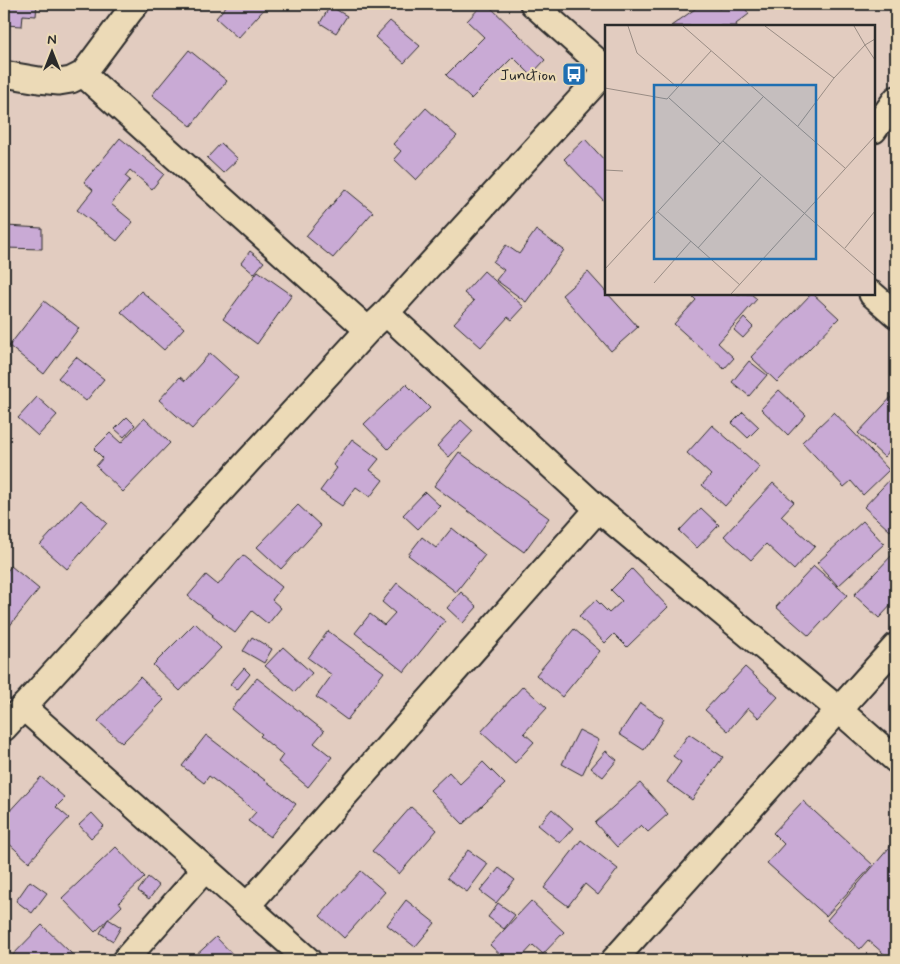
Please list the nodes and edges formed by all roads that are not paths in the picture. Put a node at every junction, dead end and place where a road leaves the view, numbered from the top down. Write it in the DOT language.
graph roads {
  1 [pos="532,4"];
  2 [pos="129,6"];
  3 [pos="605,69"];
  4 [pos="605,71"];
  5 [pos="4,74"];
  6 [pos="83,74"];
  7 [pos="896,100"];
  8 [pos="875,129"];
  9 [pos="873,295"];
  10 [pos="386,313"];
  11 [pos="896,315"];
  12 [pos="368,330"];
  13 [pos="598,509"];
  14 [pos="896,646"];
  15 [pos="23,707"];
  16 [pos="839,710"];
  17 [pos="4,728"];
  18 [pos="896,760"];
  19 [pos="205,869"];
  20 [pos="247,906"];
  21 [pos="125,960"];
  22 [pos="308,960"];
  23 [pos="614,960"];
  1 -- 3 [label="street"];
  2 -- 6 [label="street"];
  4 -- 10 [label="street"];
  5 -- 6 [label="street"];
  6 -- 12 [label="street"];
  7 -- 8 [label="street"];
  9 -- 11 [label="street"];
  10 -- 12 [label="street"];
  10 -- 13 [label="street"];
  12 -- 15 [label="street"];
  13 -- 16 [label="street"];
  13 -- 20 [label="street"];
  14 -- 16 [label="street"];
  15 -- 17 [label="street"];
  15 -- 19 [label="street"];
  16 -- 18 [label="street"];
  16 -- 23 [label="street"];
  19 -- 20 [label="street"];
  19 -- 21 [label="street"];
  20 -- 22 [label="street"];
}
